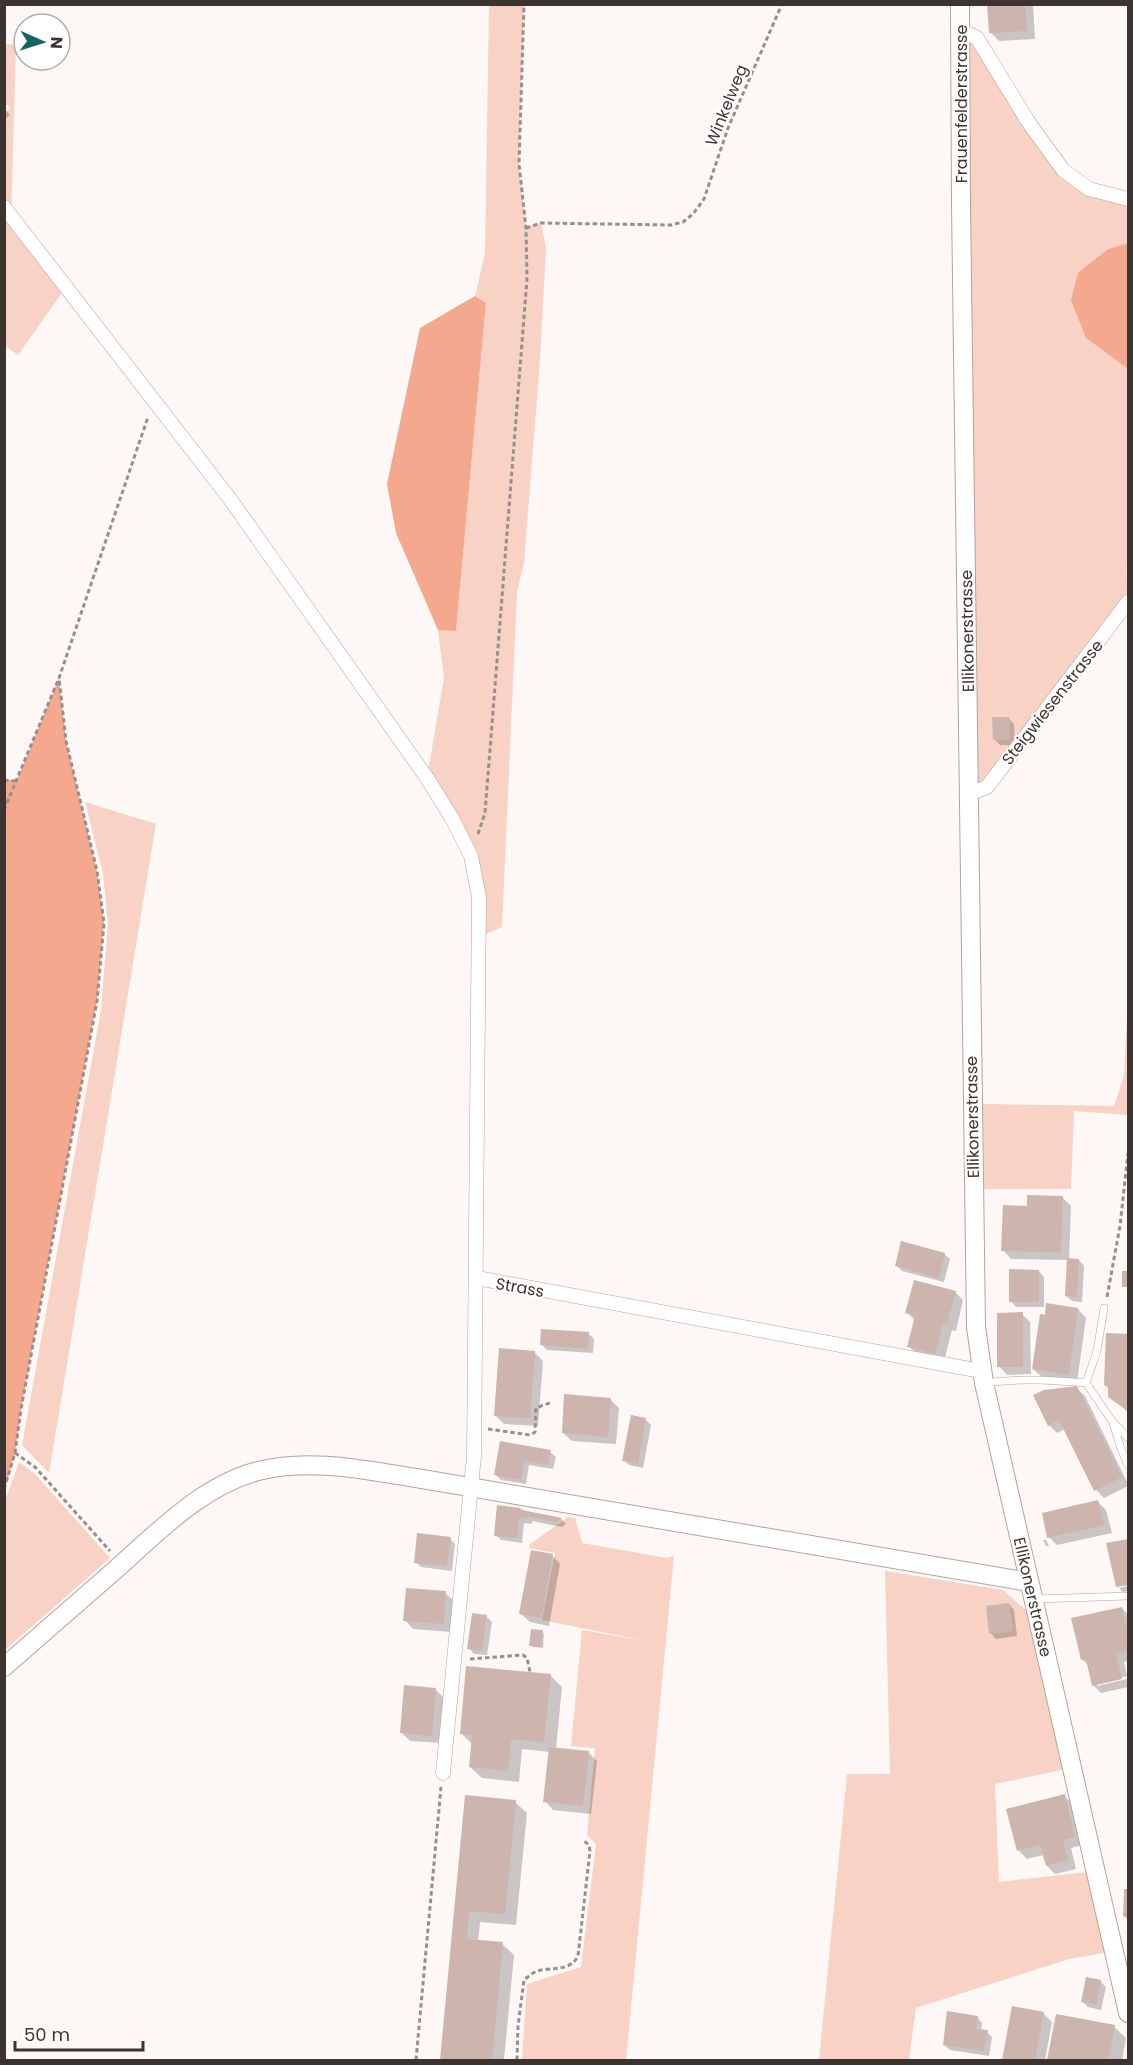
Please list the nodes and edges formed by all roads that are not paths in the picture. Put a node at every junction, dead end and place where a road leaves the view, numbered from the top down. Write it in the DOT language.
graph roads {
  1 [pos="960,4"];
  2 [pos="961,34"];
  3 [pos="1128,199"];
  4 [pos="961,204"];
  5 [pos="4,207"];
  6 [pos="1128,602"];
  7 [pos="969,794"];
  8 [pos="477,1278"];
  9 [pos="1104,1308"];
  10 [pos="983,1377"];
  11 [pos="1086,1383"];
  12 [pos="1112,1421"];
  13 [pos="1128,1438"];
  14 [pos="1128,1464"];
  15 [pos="470,1487"];
  16 [pos="1031,1590"];
  17 [pos="1128,1596"];
  18 [pos="4,1667"];
  19 [pos="443,1773"];
  20 [pos="1124,1972"];
  21 [pos="1128,2013"];
  1 -- 2 [label="street, Frauenfelderstrasse"];
  2 -- 3 [label="street"];
  2 -- 4 [label="street, Frauenfelderstrasse"];
  4 -- 7 [label="street, Ellikonerstrasse"];
  5 -- 8 [label="street"];
  6 -- 7 [label="street, Steigwiesenstrasse"];
  7 -- 10 [label="street, Ellikonerstrasse"];
  8 -- 10 [label="street, Strass"];
  8 -- 15 [label="street, Strass"];
  9 -- 11 [label="lane"];
  10 -- 11 [label="lane"];
  10 -- 16 [label="street, Ellikonerstrasse"];
  11 -- 12 [label="lane"];
  12 -- 13 [label="lane"];
  12 -- 14 [label="lane"];
  15 -- 16 [label="street"];
  15 -- 18 [label="street"];
  15 -- 19 [label="street, Strass"];
  16 -- 17 [label="lane"];
  16 -- 20 [label="street, Ellikonerstrasse"];
  20 -- 21 [label="street, Ellikonerstrasse"];
}
